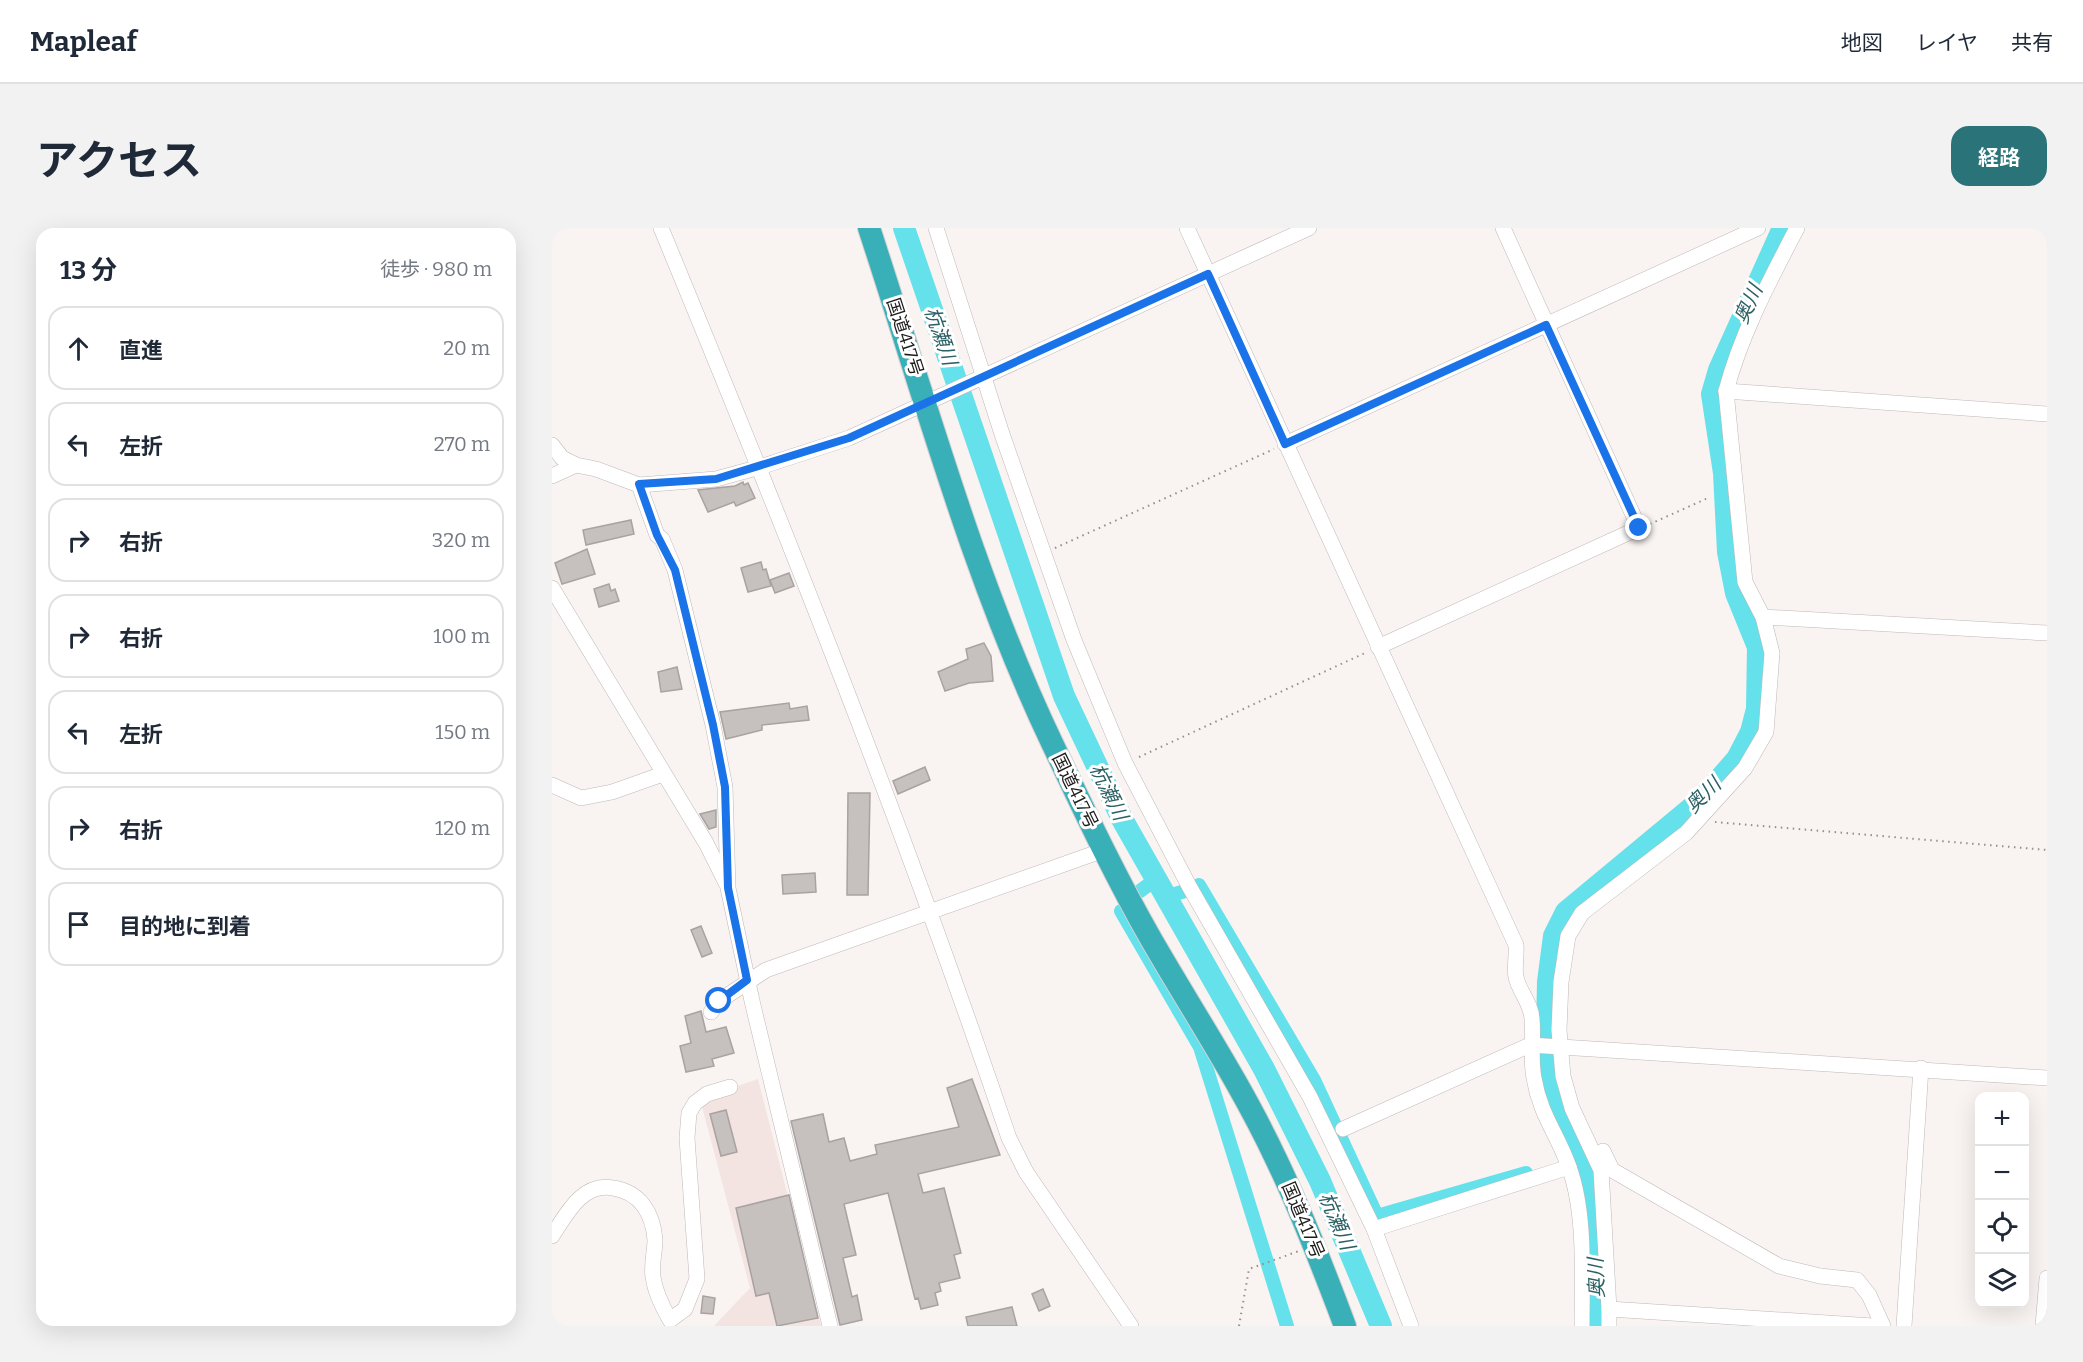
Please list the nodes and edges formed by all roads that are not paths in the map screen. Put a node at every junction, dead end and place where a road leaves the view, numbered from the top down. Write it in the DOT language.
graph roads {
  1 [pos="661,228"];
  2 [pos="869,228"];
  3 [pos="936,228"];
  4 [pos="1187,228"];
  5 [pos="1309,228"];
  6 [pos="1503,228"];
  7 [pos="1758,228"];
  8 [pos="1797,228"];
  9 [pos="1208,274"];
  10 [pos="1546,325"];
  11 [pos="981,376"];
  12 [pos="1726,390"];
  13 [pos="934,398"];
  14 [pos="2047,414"];
  15 [pos="1285,444"];
  16 [pos="552,446"];
  17 [pos="576,465"];
  18 [pos="760,467"];
  19 [pos="552,476"];
  20 [pos="639,484"];
  21 [pos="552,588"];
  22 [pos="1763,617"];
  23 [pos="2047,633"];
  24 [pos="1378,647"];
  25 [pos="663,774"];
  26 [pos="552,785"];
  27 [pos="1104,850"];
  28 [pos="728,888"];
  29 [pos="929,912"];
  30 [pos="747,980"];
  31 [pos="711,1012"];
  32 [pos="1530,1045"];
  33 [pos="1558,1045"];
  34 [pos="1921,1068"];
  35 [pos="2047,1078"];
  36 [pos="730,1087"];
  37 [pos="1343,1129"];
  38 [pos="1592,1148"];
  39 [pos="1569,1167"];
  40 [pos="1374,1229"];
  41 [pos="552,1236"];
  42 [pos="2047,1278"];
  43 [pos="1609,1309"];
  44 [pos="1582,1324"];
  45 [pos="830,1326"];
  46 [pos="1131,1326"];
  47 [pos="1345,1326"];
  48 [pos="1411,1326"];
  49 [pos="1566,1326"];
  50 [pos="1609,1326"];
  51 [pos="1873,1326"];
  52 [pos="1883,1326"];
  53 [pos="1904,1326"];
  54 [pos="2043,1326"];
  1 -- 18 [label="street"];
  2 -- 13 [label="highway, 国道417号"];
  3 -- 11 [label="street"];
  4 -- 9 [label="street"];
  5 -- 9 [label="street"];
  6 -- 10 [label="street"];
  7 -- 10 [label="street"];
  8 -- 12 [label="street"];
  9 -- 11 [label="street"];
  9 -- 15 [label="street"];
  10 -- 15 [label="street"];
  10 -- 24 [label="street"];
  11 -- 13 [label="street"];
  11 -- 40 [label="street"];
  12 -- 14 [label="street"];
  12 -- 22 [label="street"];
  13 -- 18 [label="street"];
  13 -- 27 [label="highway, 国道417号"];
  15 -- 24 [label="street"];
  16 -- 17 [label="street"];
  17 -- 19 [label="street"];
  17 -- 20 [label="street"];
  18 -- 20 [label="street"];
  18 -- 29 [label="street"];
  20 -- 28 [label="street"];
  21 -- 25 [label="street"];
  22 -- 23 [label="street"];
  22 -- 33 [label="street"];
  24 -- 32 [label="street"];
  25 -- 26 [label="street"];
  25 -- 28 [label="street"];
  27 -- 29 [label="street"];
  27 -- 47 [label="highway, 国道417号"];
  28 -- 30 [label="street"];
  29 -- 30 [label="street"];
  29 -- 46 [label="street"];
  30 -- 31 [label="street"];
  30 -- 45 [label="street"];
  32 -- 33 [label="street"];
  32 -- 37 [label="street"];
  32 -- 39 [label="street"];
  33 -- 34 [label="street"];
  33 -- 38 [label="street"];
  34 -- 35 [label="street"];
  34 -- 53 [label="street"];
  36 -- 41 [label="street"];
  38 -- 43 [label="street"];
  38 -- 52 [label="street"];
  39 -- 40 [label="street"];
  39 -- 44 [label="street"];
  40 -- 48 [label="street"];
  42 -- 54 [label="street"];
  43 -- 50 [label="street"];
  43 -- 51 [label="street"];
  44 -- 49 [label="street"];
}
